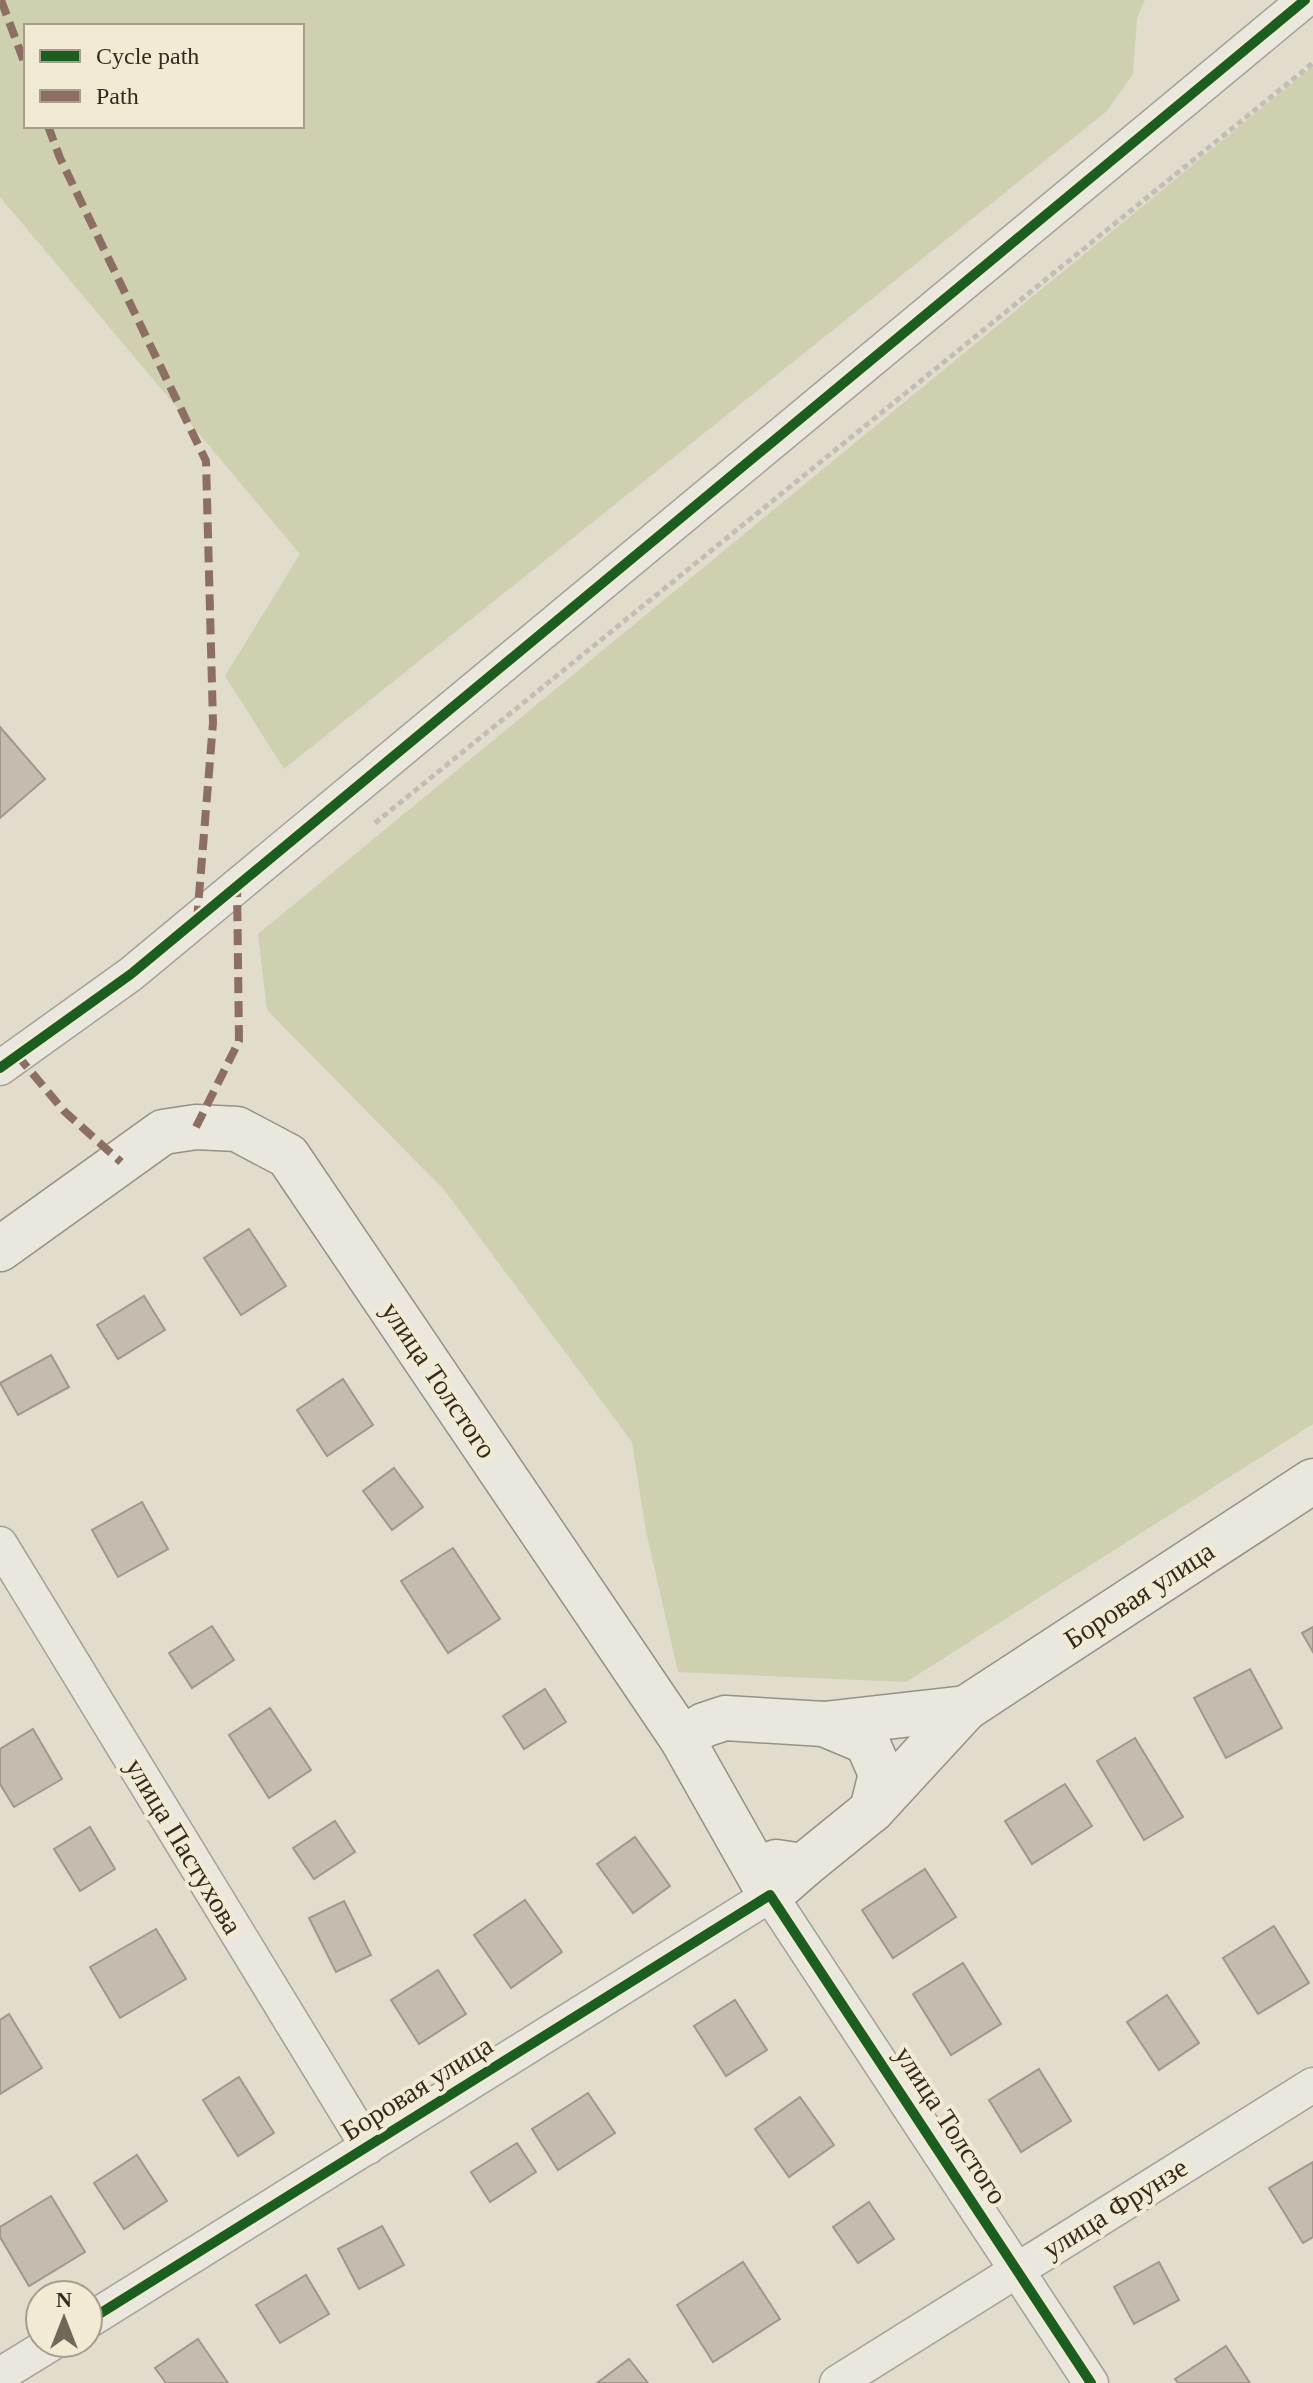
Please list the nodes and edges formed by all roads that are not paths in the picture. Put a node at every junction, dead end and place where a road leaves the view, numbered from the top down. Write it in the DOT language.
graph roads {
  1 [pos="1305,0"];
  2 [pos="0,1068"];
  3 [pos="0,1249"];
  4 [pos="1313,1481"];
  5 [pos="0,1544"];
  6 [pos="966,1708"];
  7 [pos="824,1724"];
  8 [pos="682,1739"];
  9 [pos="872,1810"];
  10 [pos="760,1876"];
  11 [pos="1313,2085"];
  12 [pos="368,2147"];
  13 [pos="1017,2269"];
  14 [pos="104,2311"];
  15 [pos="26,2359"];
  16 [pos="0,2375"];
  17 [pos="837,2383"];
  18 [pos="1091,2383"];
  1 -- 2 [label="street"];
  3 -- 8 [label="street, улица Толстого"];
  4 -- 6 [label="street, Боровая улица"];
  5 -- 12 [label="street, улица Пастухова"];
  6 -- 7 [label="street"];
  6 -- 9 [label="street"];
  7 -- 8 [label="street"];
  7 -- 9 [label="street"];
  8 -- 10 [label="street, улица Толстого"];
  9 -- 10 [label="street"];
  10 -- 12 [label="street, Боровая улица"];
  10 -- 13 [label="street, улица Толстого"];
  11 -- 13 [label="street, улица Фрунзе"];
  12 -- 14 [label="street, Боровая улица"];
  13 -- 17 [label="street, улица Фрунзе"];
  13 -- 18 [label="street, улица Толстого"];
  15 -- 16 [label="street"];
}
